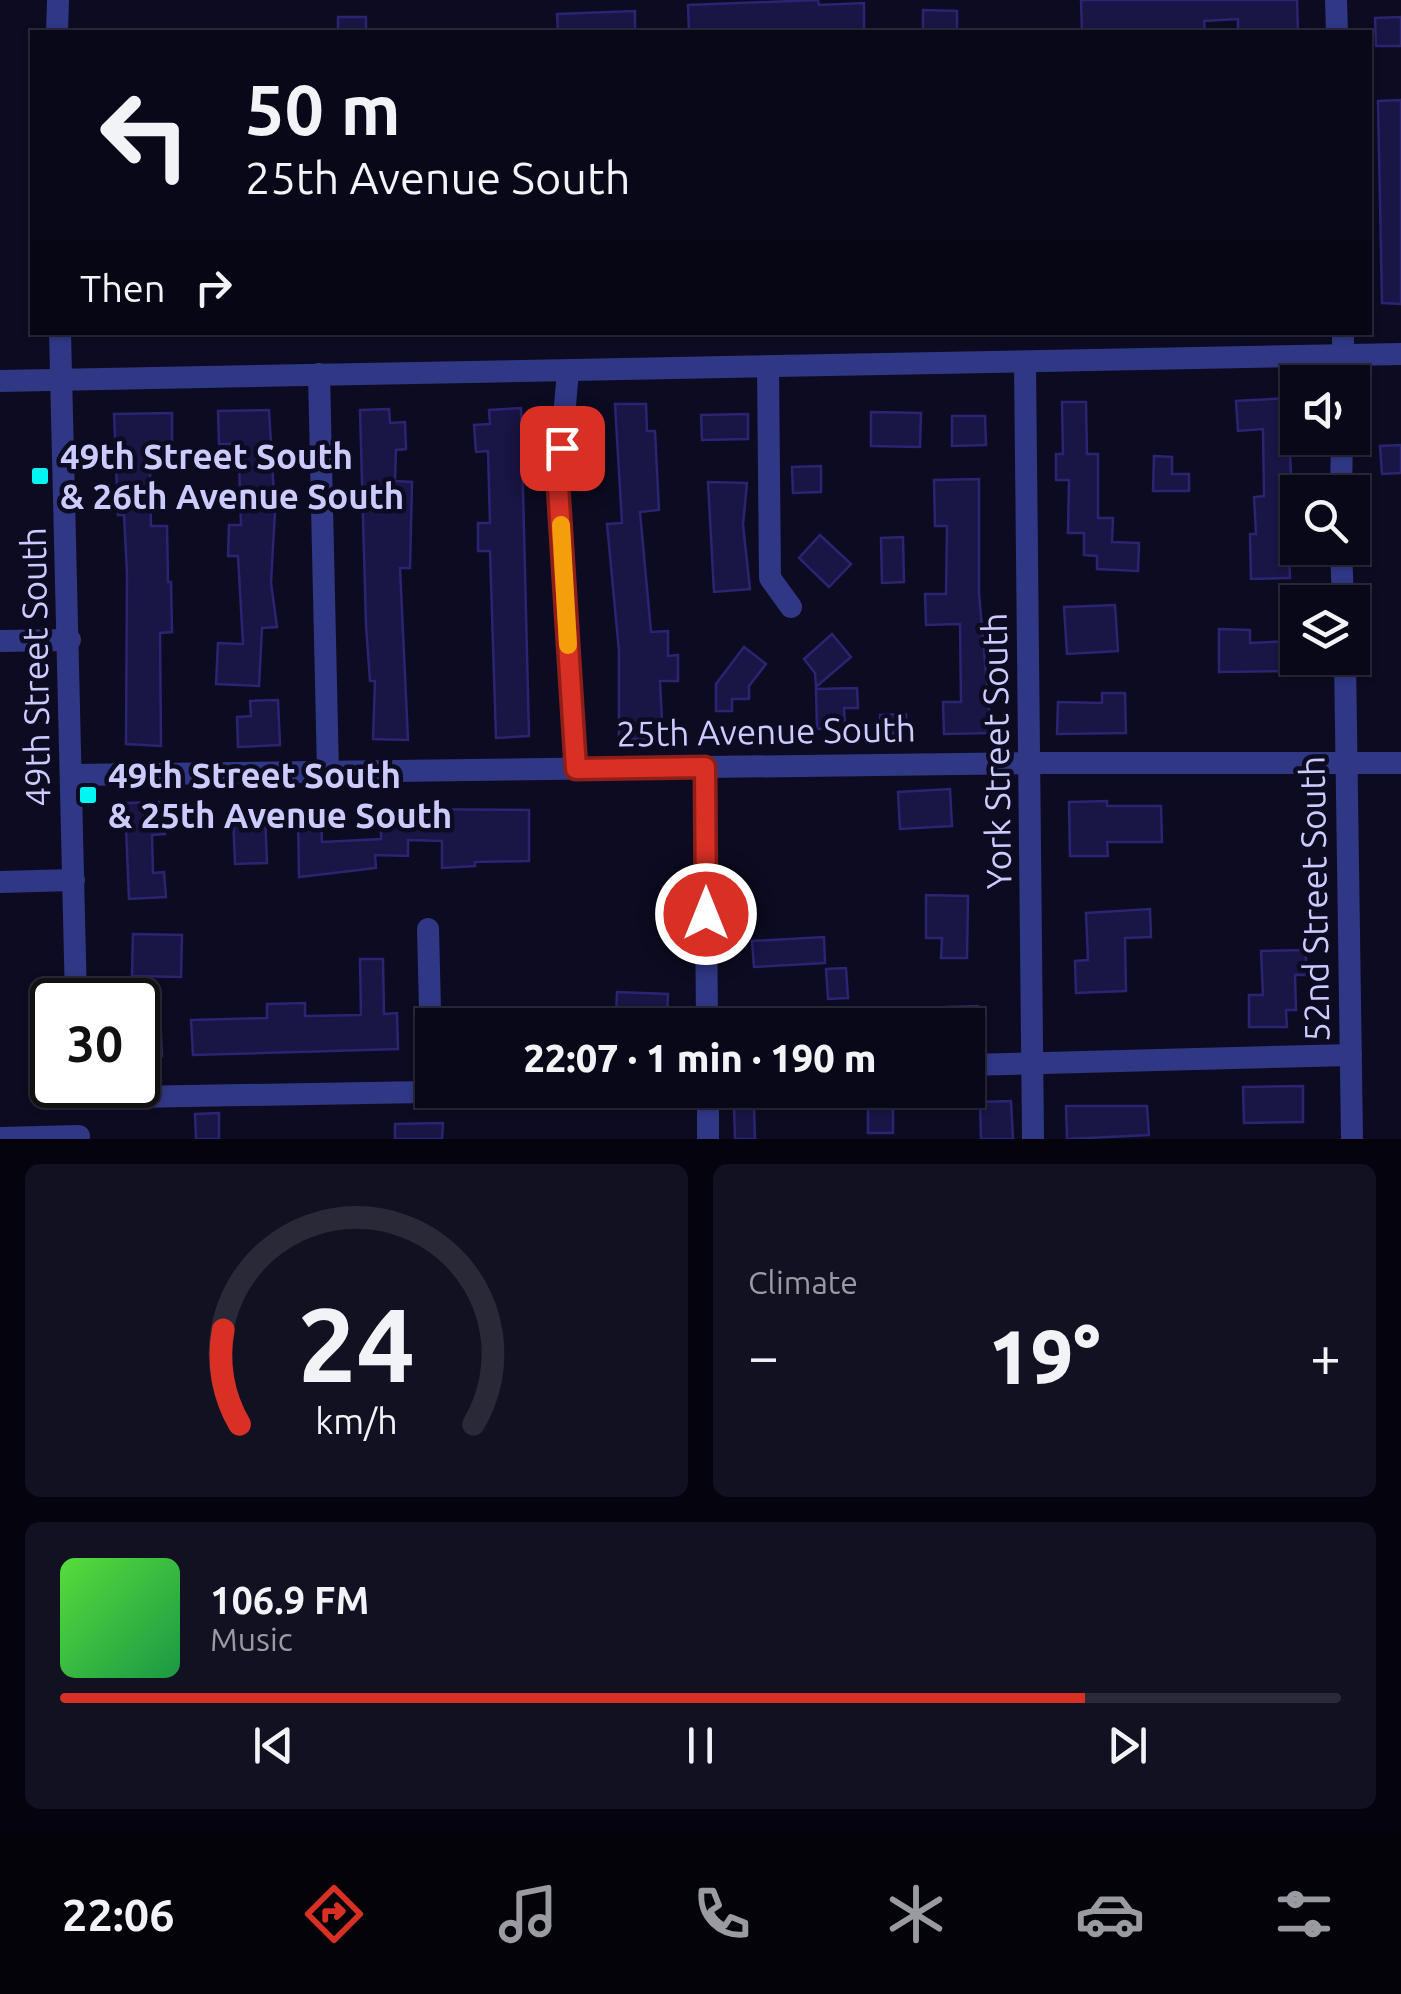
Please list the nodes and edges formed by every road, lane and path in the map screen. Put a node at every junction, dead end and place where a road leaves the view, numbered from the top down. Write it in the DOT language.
graph roads {
  1 [pos="58,0"];
  2 [pos="1336,0"];
  3 [pos="58,30"];
  4 [pos="1337,30"];
  5 [pos="60,335"];
  6 [pos="1343,344"];
  7 [pos="1401,354"];
  8 [pos="1025,362"];
  9 [pos="768,367"];
  10 [pos="568,370"];
  11 [pos="319,374"];
  12 [pos="62,378"];
  13 [pos="0,381"];
  14 [pos="791,607"];
  15 [pos="70,640"];
  16 [pos="0,641"];
  17 [pos="1345,675"];
  18 [pos="1348,762"];
  19 [pos="1032,763"];
  20 [pos="1401,763"];
  21 [pos="705,767"];
  22 [pos="576,769"];
  23 [pos="328,772"];
  24 [pos="72,775"];
  25 [pos="74,880"];
  26 [pos="0,882"];
  27 [pos="428,928"];
  28 [pos="76,978"];
  29 [pos="430,1008"];
  30 [pos="708,1008"];
  31 [pos="1351,1055"];
  32 [pos="985,1064"];
  33 [pos="1034,1064"];
  34 [pos="415,1091"];
  35 [pos="160,1092"];
  36 [pos="78,1108"];
  37 [pos="708,1108"];
  38 [pos="79,1137"];
  39 [pos="0,1138"];
  40 [pos="708,1139"];
  41 [pos="1033,1139"];
  42 [pos="1352,1139"];
  1 -- 3 [label="street"];
  2 -- 4 [label="street"];
  5 -- 12 [label="street, 49th Street South"];
  6 -- 7 [label="street"];
  6 -- 8 [label="street"];
  8 -- 9 [label="street"];
  8 -- 19 [label="street, York Street South"];
  9 -- 10 [label="street"];
  9 -- 14 [label="street"];
  10 -- 11 [label="street"];
  10 -- 22 [label="street"];
  11 -- 12 [label="street"];
  11 -- 23 [label="street"];
  12 -- 13 [label="street"];
  12 -- 15 [label="street, 49th Street South"];
  15 -- 16 [label="street"];
  15 -- 24 [label="street, 49th Street South"];
  17 -- 18 [label="street, 52nd Street South"];
  18 -- 19 [label="street, 25th Avenue South"];
  18 -- 20 [label="street, 25th Avenue South"];
  18 -- 31 [label="street, 52nd Street South"];
  19 -- 21 [label="street, 25th Avenue South"];
  19 -- 33 [label="street, York Street South"];
  21 -- 22 [label="street, 25th Avenue South"];
  21 -- 30 [label="street"];
  22 -- 23 [label="street, 25th Avenue South"];
  23 -- 24 [label="street, 25th Avenue South"];
  24 -- 25 [label="street, 49th Street South"];
  25 -- 26 [label="street"];
  25 -- 28 [label="street, 49th Street South"];
  27 -- 29 [label="street"];
  31 -- 33 [label="street"];
  31 -- 42 [label="street, 52nd Street South"];
  32 -- 33 [label="street"];
  33 -- 41 [label="street, York Street South"];
  34 -- 35 [label="street"];
  36 -- 38 [label="street"];
  37 -- 40 [label="street"];
  38 -- 39 [label="street"];
}
